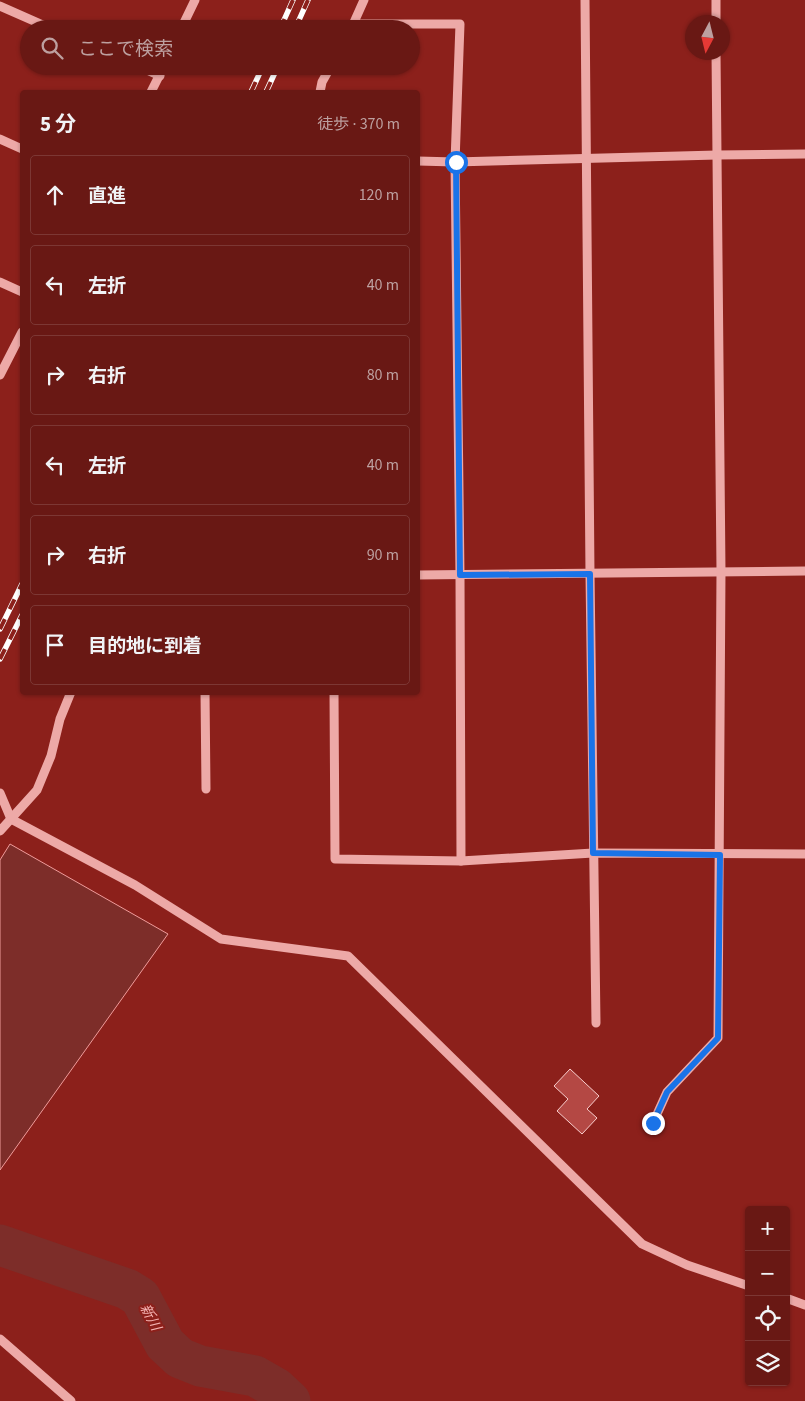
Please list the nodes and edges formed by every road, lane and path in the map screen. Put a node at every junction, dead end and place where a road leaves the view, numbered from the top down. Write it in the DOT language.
graph roads {
  1 [pos="195,0"];
  2 [pos="364,0"];
  3 [pos="585,0"];
  4 [pos="716,0"];
  5 [pos="0,6"];
  6 [pos="716,15"];
  7 [pos="32,20"];
  8 [pos="185,20"];
  9 [pos="355,20"];
  10 [pos="420,25"];
  11 [pos="716,60"];
  12 [pos="326,75"];
  13 [pos="160,76"];
  14 [pos="152,90"];
  15 [pos="320,90"];
  16 [pos="0,139"];
  17 [pos="20,148"];
  18 [pos="805,154"];
  19 [pos="717,155"];
  20 [pos="586,160"];
  21 [pos="420,161"];
  22 [pos="456,162"];
  23 [pos="0,282"];
  24 [pos="20,291"];
  25 [pos="20,336"];
  26 [pos="0,375"];
  27 [pos="805,570"];
  28 [pos="721,571"];
  29 [pos="590,574"];
  30 [pos="420,575"];
  31 [pos="460,575"];
  32 [pos="70,695"];
  33 [pos="205,695"];
  34 [pos="334,695"];
  35 [pos="206,789"];
  36 [pos="0,793"];
  37 [pos="11,820"];
  38 [pos="0,831"];
  39 [pos="593,853"];
  40 [pos="805,854"];
  41 [pos="720,855"];
  42 [pos="461,861"];
  43 [pos="596,1023"];
  44 [pos="653,1123"];
  45 [pos="745,1285"];
  46 [pos="790,1299"];
  47 [pos="805,1305"];
  48 [pos="0,1339"];
  49 [pos="71,1401"];
  1 -- 8 [label="street"];
  2 -- 9 [label="street"];
  3 -- 20 [label="street"];
  4 -- 6 [label="street"];
  5 -- 7 [label="street"];
  10 -- 22 [label="street"];
  11 -- 19 [label="street"];
  12 -- 15 [label="street"];
  13 -- 14 [label="street"];
  16 -- 17 [label="street"];
  18 -- 19 [label="street"];
  19 -- 20 [label="street"];
  19 -- 28 [label="street"];
  20 -- 22 [label="street"];
  20 -- 29 [label="street"];
  21 -- 22 [label="street"];
  22 -- 31 [label="street"];
  23 -- 24 [label="street"];
  25 -- 26 [label="street"];
  27 -- 28 [label="street"];
  28 -- 29 [label="street"];
  28 -- 41 [label="street"];
  29 -- 31 [label="street"];
  29 -- 39 [label="street"];
  30 -- 31 [label="street"];
  31 -- 42 [label="street"];
  32 -- 37 [label="street"];
  33 -- 35 [label="street"];
  34 -- 42 [label="street"];
  36 -- 37 [label="street"];
  37 -- 38 [label="street"];
  37 -- 45 [label="street"];
  39 -- 41 [label="street"];
  39 -- 42 [label="street"];
  39 -- 43 [label="street"];
  40 -- 41 [label="street"];
  41 -- 44 [label="street"];
  46 -- 47 [label="street"];
  48 -- 49 [label="street"];
}
